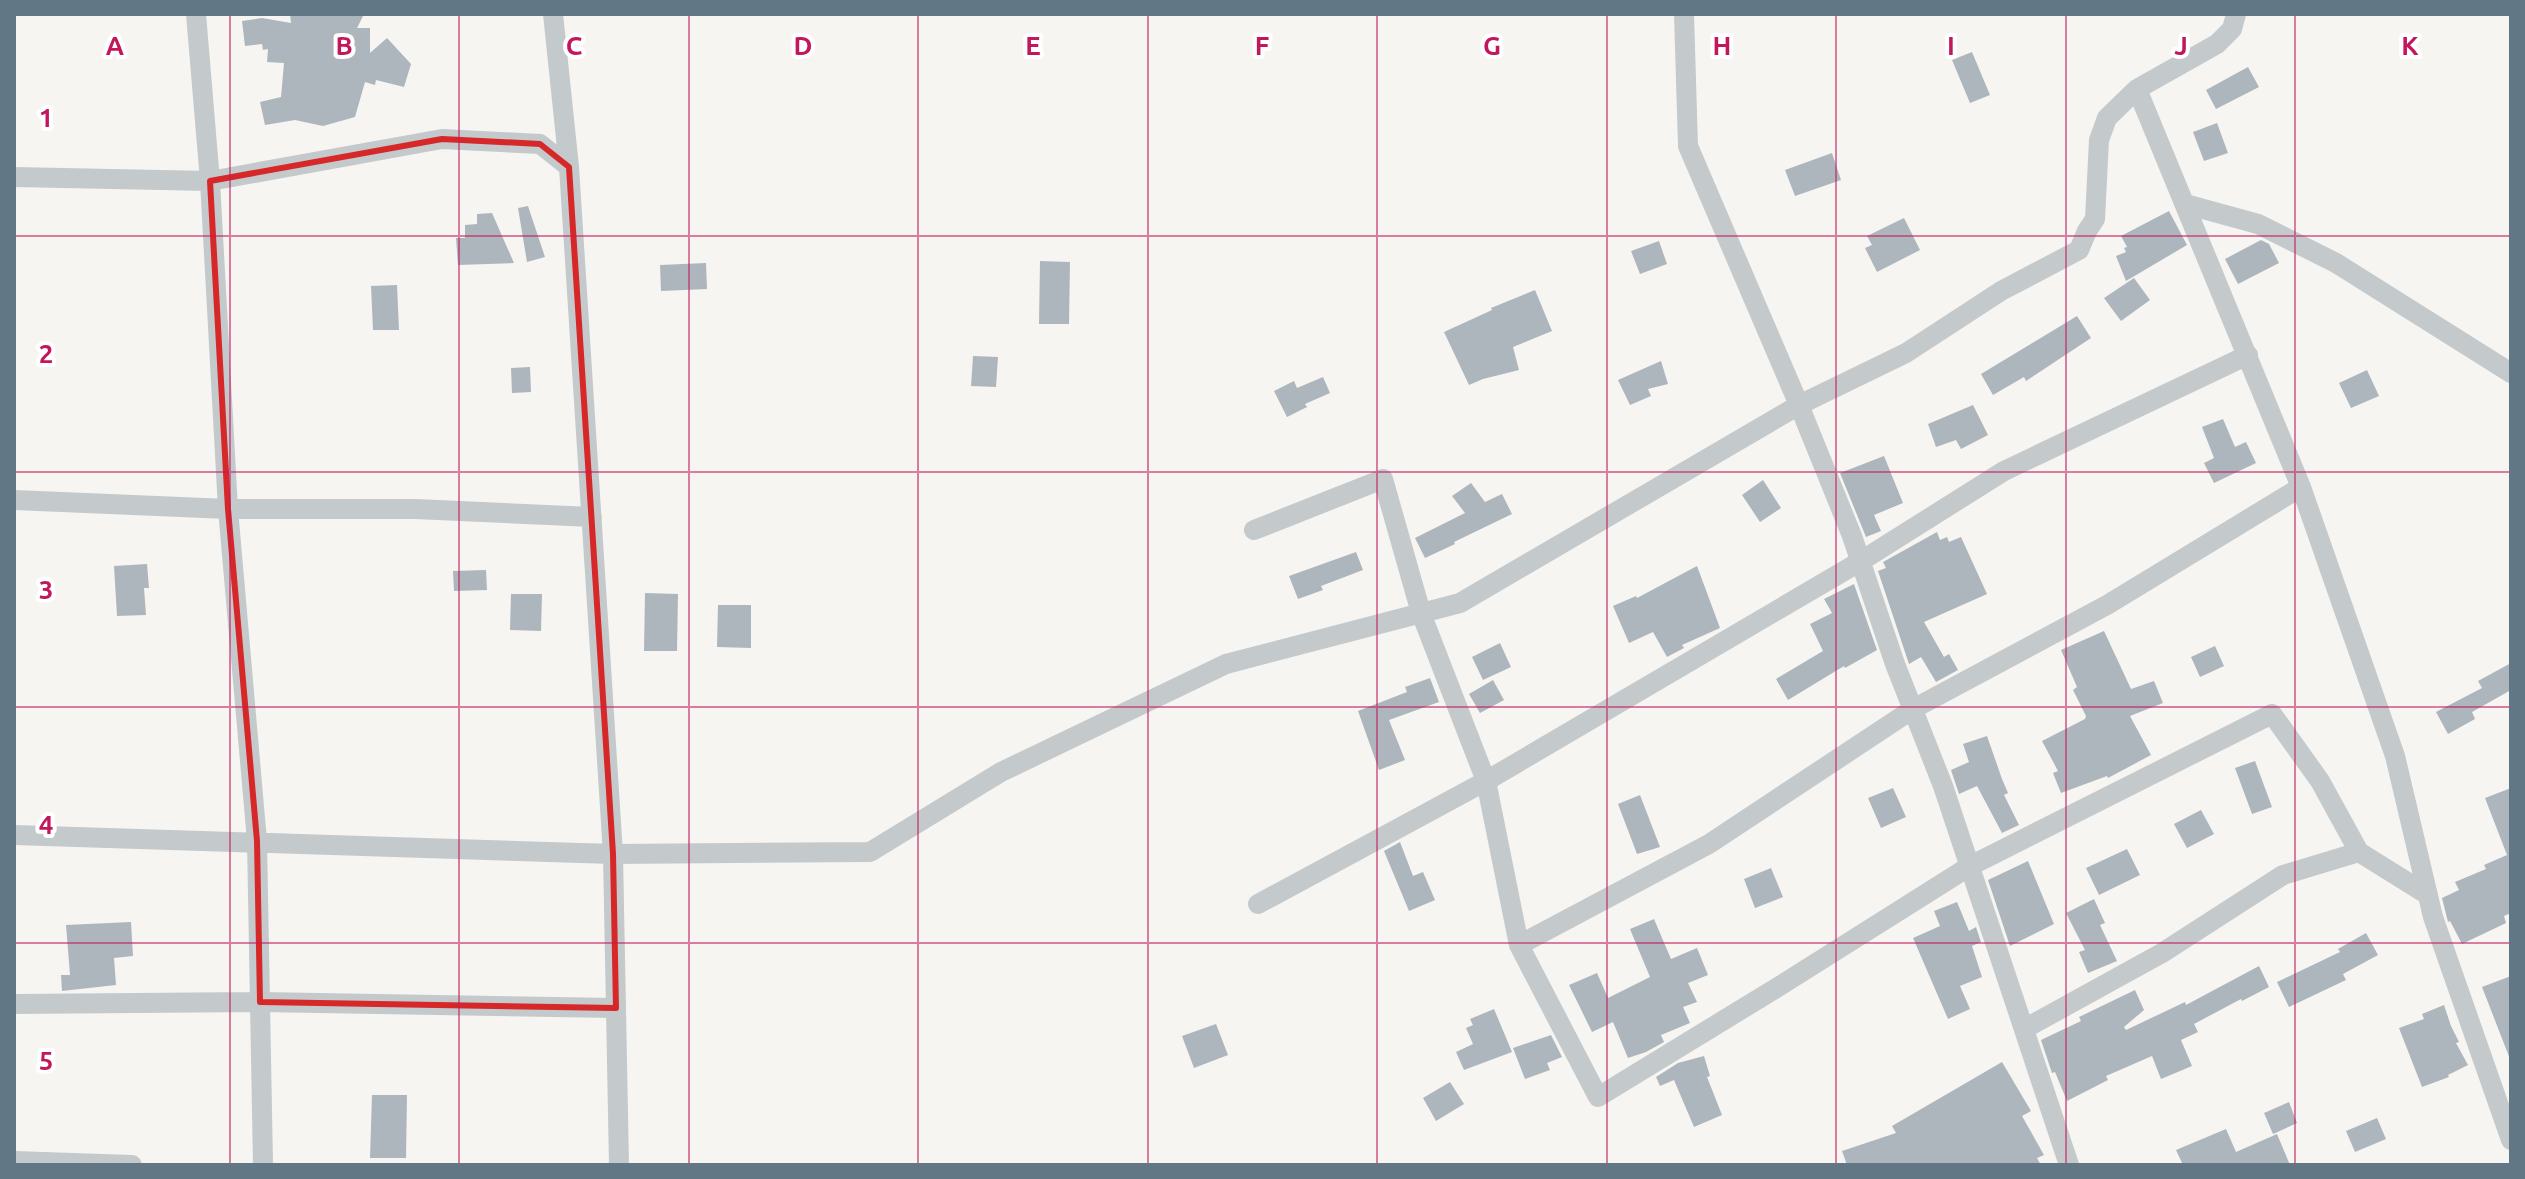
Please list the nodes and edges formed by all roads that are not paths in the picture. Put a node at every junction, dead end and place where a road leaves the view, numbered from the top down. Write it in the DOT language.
graph roads {
  1 [pos="196,14"];
  2 [pos="553,14"];
  3 [pos="1684,14"];
  4 [pos="2236,14"];
  5 [pos="2137,89"];
  6 [pos="569,167"];
  7 [pos="14,177"];
  8 [pos="210,181"];
  9 [pos="2185,204"];
  10 [pos="2248,355"];
  11 [pos="2511,373"];
  12 [pos="1799,405"];
  13 [pos="2301,487"];
  14 [pos="14,500"];
  15 [pos="228,509"];
  16 [pos="592,517"];
  17 [pos="1254,530"];
  18 [pos="1861,561"];
  19 [pos="1421,613"];
  20 [pos="1913,709"];
  21 [pos="1486,781"];
  22 [pos="14,835"];
  23 [pos="257,841"];
  24 [pos="2359,852"];
  25 [pos="613,854"];
  26 [pos="1970,866"];
  27 [pos="2428,895"];
  28 [pos="1258,904"];
  29 [pos="1519,945"];
  30 [pos="260,1002"];
  31 [pos="14,1004"];
  32 [pos="616,1008"];
  33 [pos="2024,1029"];
  34 [pos="2511,1140"];
  35 [pos="14,1161"];
  36 [pos="132,1165"];
  37 [pos="263,1165"];
  38 [pos="619,1165"];
  39 [pos="2069,1165"];
  1 -- 8 [label="street"];
  2 -- 6 [label="street"];
  3 -- 12 [label="street"];
  4 -- 5 [label="street"];
  5 -- 9 [label="street"];
  5 -- 12 [label="street"];
  6 -- 8 [label="street"];
  6 -- 16 [label="street"];
  7 -- 8 [label="street"];
  8 -- 15 [label="street"];
  9 -- 10 [label="street"];
  9 -- 11 [label="street"];
  10 -- 13 [label="street"];
  10 -- 18 [label="street"];
  12 -- 18 [label="street"];
  12 -- 19 [label="street"];
  13 -- 20 [label="street"];
  13 -- 27 [label="street"];
  14 -- 15 [label="street"];
  15 -- 16 [label="street"];
  15 -- 23 [label="street"];
  16 -- 25 [label="street"];
  17 -- 19 [label="street"];
  18 -- 20 [label="street"];
  18 -- 21 [label="street"];
  19 -- 21 [label="street"];
  19 -- 25 [label="street"];
  20 -- 26 [label="street"];
  20 -- 29 [label="street"];
  21 -- 28 [label="street"];
  21 -- 29 [label="street"];
  22 -- 23 [label="street"];
  23 -- 25 [label="street"];
  23 -- 30 [label="street"];
  24 -- 26 [label="street"];
  24 -- 27 [label="street"];
  24 -- 33 [label="street"];
  25 -- 32 [label="street"];
  26 -- 29 [label="street"];
  26 -- 33 [label="street"];
  27 -- 34 [label="street"];
  30 -- 31 [label="street"];
  30 -- 32 [label="street"];
  30 -- 37 [label="street"];
  32 -- 38 [label="street"];
  33 -- 39 [label="street"];
  35 -- 36 [label="street"];
}
